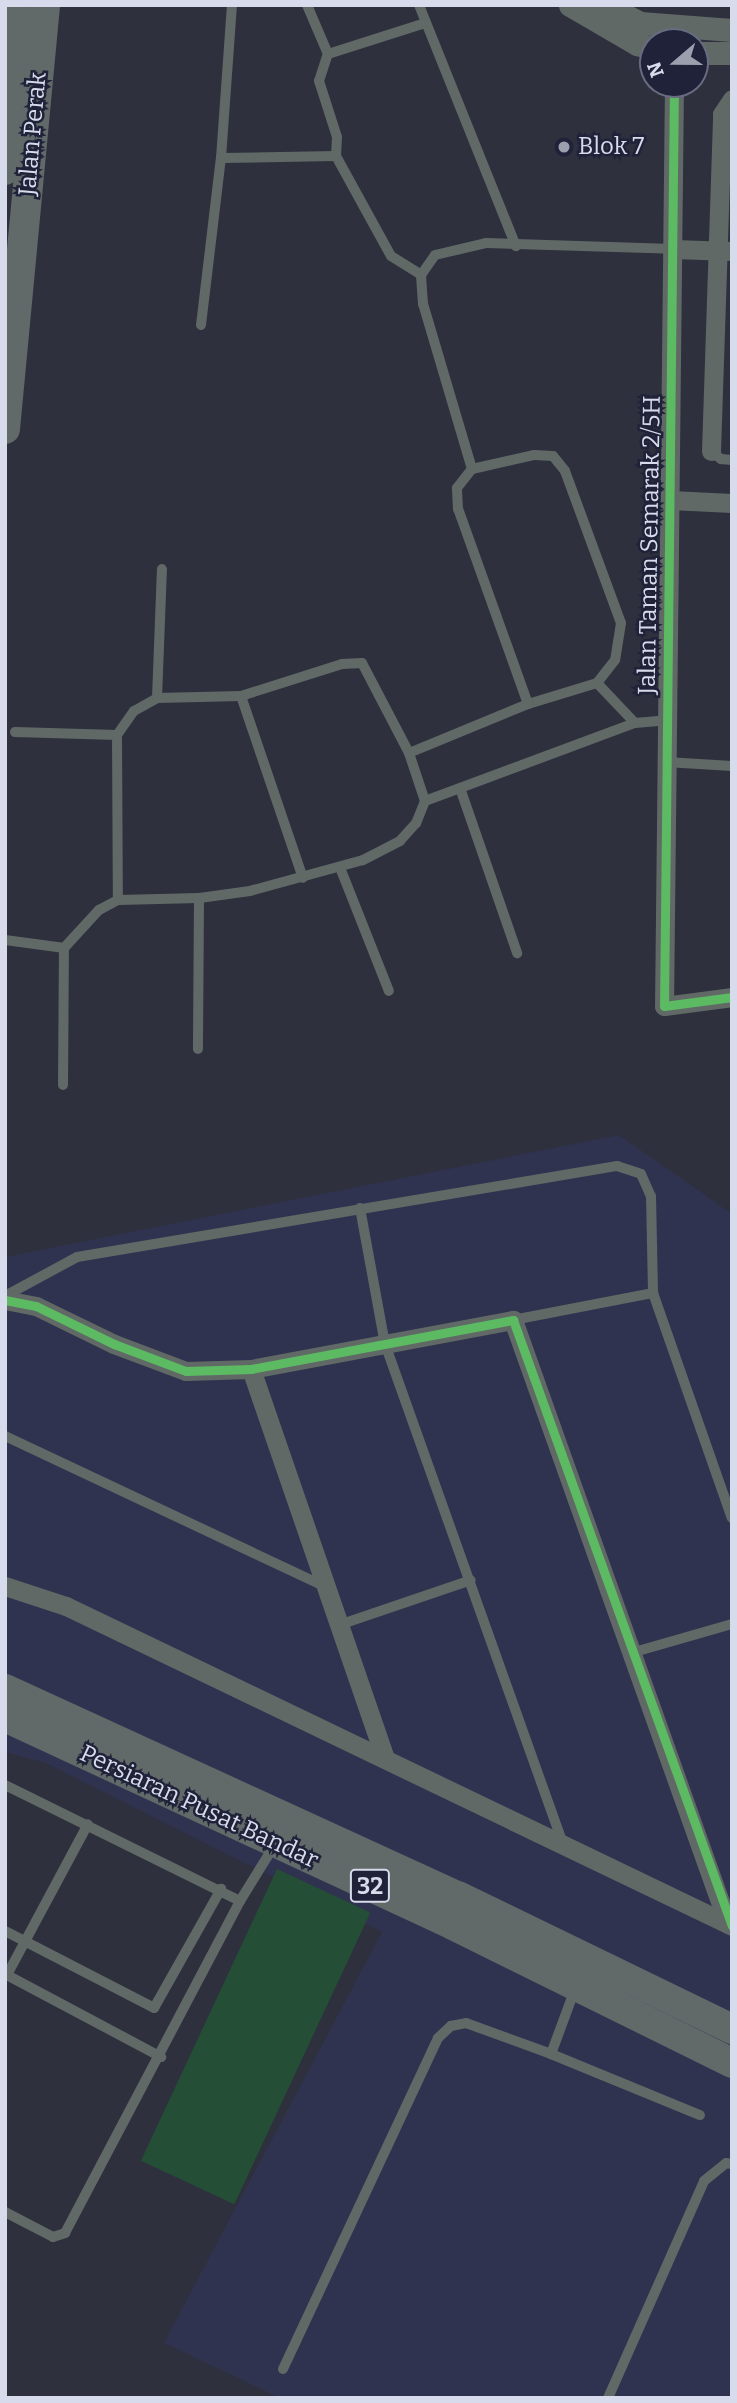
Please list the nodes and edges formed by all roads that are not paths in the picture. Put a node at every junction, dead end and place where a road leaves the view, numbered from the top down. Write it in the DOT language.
graph roads {
  1 [pos="17,5"];
  2 [pos="45,5"];
  3 [pos="232,5"];
  4 [pos="307,5"];
  5 [pos="419,5"];
  6 [pos="570,5"];
  7 [pos="605,5"];
  8 [pos="426,23"];
  9 [pos="655,28"];
  10 [pos="732,30"];
  11 [pos="709,32"];
  12 [pos="639,44"];
  13 [pos="709,53"];
  14 [pos="732,53"];
  15 [pos="328,54"];
  16 [pos="674,98"];
  17 [pos="732,99"];
  18 [pos="6,154"];
  19 [pos="336,156"];
  20 [pos="221,158"];
  21 [pos="516,246"];
  22 [pos="673,249"];
  23 [pos="724,250"];
  24 [pos="421,275"];
  25 [pos="201,325"];
  26 [pos="5,429"];
  27 [pos="711,451"];
  28 [pos="732,460"];
  29 [pos="472,470"];
  30 [pos="670,500"];
  31 [pos="732,503"];
  32 [pos="162,569"];
  33 [pos="597,683"];
  34 [pos="241,696"];
  35 [pos="157,698"];
  36 [pos="528,704"];
  37 [pos="667,720"];
  38 [pos="635,723"];
  39 [pos="15,732"];
  40 [pos="117,735"];
  41 [pos="409,753"];
  42 [pos="666,762"];
  43 [pos="732,766"];
  44 [pos="460,788"];
  45 [pos="425,801"];
  46 [pos="341,870"];
  47 [pos="303,878"];
  48 [pos="199,898"];
  49 [pos="118,900"];
  50 [pos="5,940"];
  51 [pos="64,948"];
  52 [pos="517,953"];
  53 [pos="389,991"];
  54 [pos="732,997"];
  55 [pos="198,1049"];
  56 [pos="63,1085"];
  57 [pos="360,1208"];
  58 [pos="653,1293"];
  59 [pos="5,1298"];
  60 [pos="513,1320"];
  61 [pos="386,1344"];
  62 [pos="251,1370"];
  63 [pos="5,1436"];
  64 [pos="732,1518"];
  65 [pos="471,1580"];
  66 [pos="5,1586"];
  67 [pos="326,1587"];
  68 [pos="732,1624"];
  69 [pos="339,1625"];
  70 [pos="631,1653"];
  71 [pos="5,1689"];
  72 [pos="5,1717"];
  73 [pos="384,1755"];
  74 [pos="5,1785"];
  75 [pos="88,1824"];
  76 [pos="276,1843"];
  77 [pos="564,1848"];
  78 [pos="221,1889"];
  79 [pos="240,1901"];
  80 [pos="730,1925"];
  81 [pos="5,1931"];
  82 [pos="28,1943"];
  83 [pos="6,1975"];
  84 [pos="577,1985"];
  85 [pos="732,2029"];
  86 [pos="551,2054"];
  87 [pos="161,2057"];
  88 [pos="732,2063"];
  89 [pos="700,2115"];
  90 [pos="732,2164"];
  91 [pos="5,2212"];
  92 [pos="283,2369"];
  93 [pos="608,2398"];
  1 -- 18 [label="main road, Jalan Perak"];
  2 -- 26 [label="main road, Jalan Perak"];
  3 -- 20 [label="lane"];
  4 -- 15 [label="lane"];
  5 -- 8 [label="lane"];
  6 -- 12 [label="street"];
  7 -- 9 [label="street"];
  8 -- 15 [label="lane"];
  8 -- 21 [label="lane"];
  10 -- 11 [label="street"];
  13 -- 14 [label="street"];
  15 -- 19 [label="lane"];
  16 -- 22 [label="street, Jalan Taman Semarak 2/5H"];
  17 -- 23 [label="street"];
  19 -- 20 [label="lane"];
  19 -- 24 [label="lane"];
  20 -- 25 [label="lane"];
  21 -- 22 [label="lane"];
  21 -- 24 [label="lane"];
  22 -- 23 [label="street"];
  22 -- 30 [label="street, Jalan Taman Semarak 2/5H"];
  23 -- 27 [label="street"];
  24 -- 29 [label="lane"];
  27 -- 28 [label="lane"];
  29 -- 33 [label="lane"];
  29 -- 36 [label="lane"];
  30 -- 31 [label="street"];
  30 -- 37 [label="street, Jalan Taman Semarak 2/5H"];
  32 -- 35 [label="lane"];
  33 -- 36 [label="lane"];
  33 -- 38 [label="lane"];
  34 -- 35 [label="lane"];
  34 -- 41 [label="lane"];
  34 -- 47 [label="lane"];
  35 -- 40 [label="lane"];
  36 -- 41 [label="lane"];
  37 -- 38 [label="lane"];
  37 -- 42 [label="street, Jalan Taman Semarak 2/5H"];
  38 -- 44 [label="lane"];
  39 -- 40 [label="lane"];
  40 -- 49 [label="lane"];
  41 -- 45 [label="lane"];
  42 -- 43 [label="lane"];
  42 -- 54 [label="street, Jalan Taman Semarak 2/5H"];
  44 -- 45 [label="lane"];
  44 -- 52 [label="lane"];
  45 -- 46 [label="lane"];
  46 -- 47 [label="lane"];
  46 -- 53 [label="lane"];
  47 -- 48 [label="lane"];
  48 -- 49 [label="lane"];
  48 -- 55 [label="lane"];
  49 -- 51 [label="lane"];
  50 -- 51 [label="lane"];
  51 -- 56 [label="lane"];
  57 -- 58 [label="lane"];
  57 -- 59 [label="lane"];
  57 -- 61 [label="lane"];
  58 -- 60 [label="lane"];
  58 -- 64 [label="lane"];
  59 -- 62 [label="street"];
  60 -- 61 [label="street"];
  60 -- 70 [label="street"];
  61 -- 62 [label="street"];
  61 -- 65 [label="lane"];
  62 -- 67 [label="street"];
  63 -- 67 [label="lane"];
  65 -- 69 [label="lane"];
  65 -- 77 [label="lane"];
  66 -- 73 [label="street"];
  67 -- 69 [label="street"];
  68 -- 70 [label="lane"];
  69 -- 73 [label="street"];
  70 -- 80 [label="street"];
  71 -- 85 [label="main road, Persiaran Pusat Bandar / 32"];
  72 -- 76 [label="main road, Persiaran Pusat Bandar / 32"];
  73 -- 77 [label="street"];
  74 -- 75 [label="lane"];
  75 -- 78 [label="lane"];
  75 -- 82 [label="lane"];
  76 -- 79 [label="lane"];
  76 -- 84 [label="main road, Persiaran Pusat Bandar / 32"];
  77 -- 80 [label="street"];
  78 -- 79 [label="lane"];
  78 -- 82 [label="lane"];
  79 -- 87 [label="lane"];
  81 -- 82 [label="lane"];
  82 -- 83 [label="lane"];
  83 -- 87 [label="lane"];
  84 -- 86 [label="lane"];
  84 -- 88 [label="main road, Persiaran Pusat Bandar / 32"];
  86 -- 89 [label="lane"];
  86 -- 92 [label="lane"];
  87 -- 91 [label="lane"];
  90 -- 93 [label="lane"];
}
